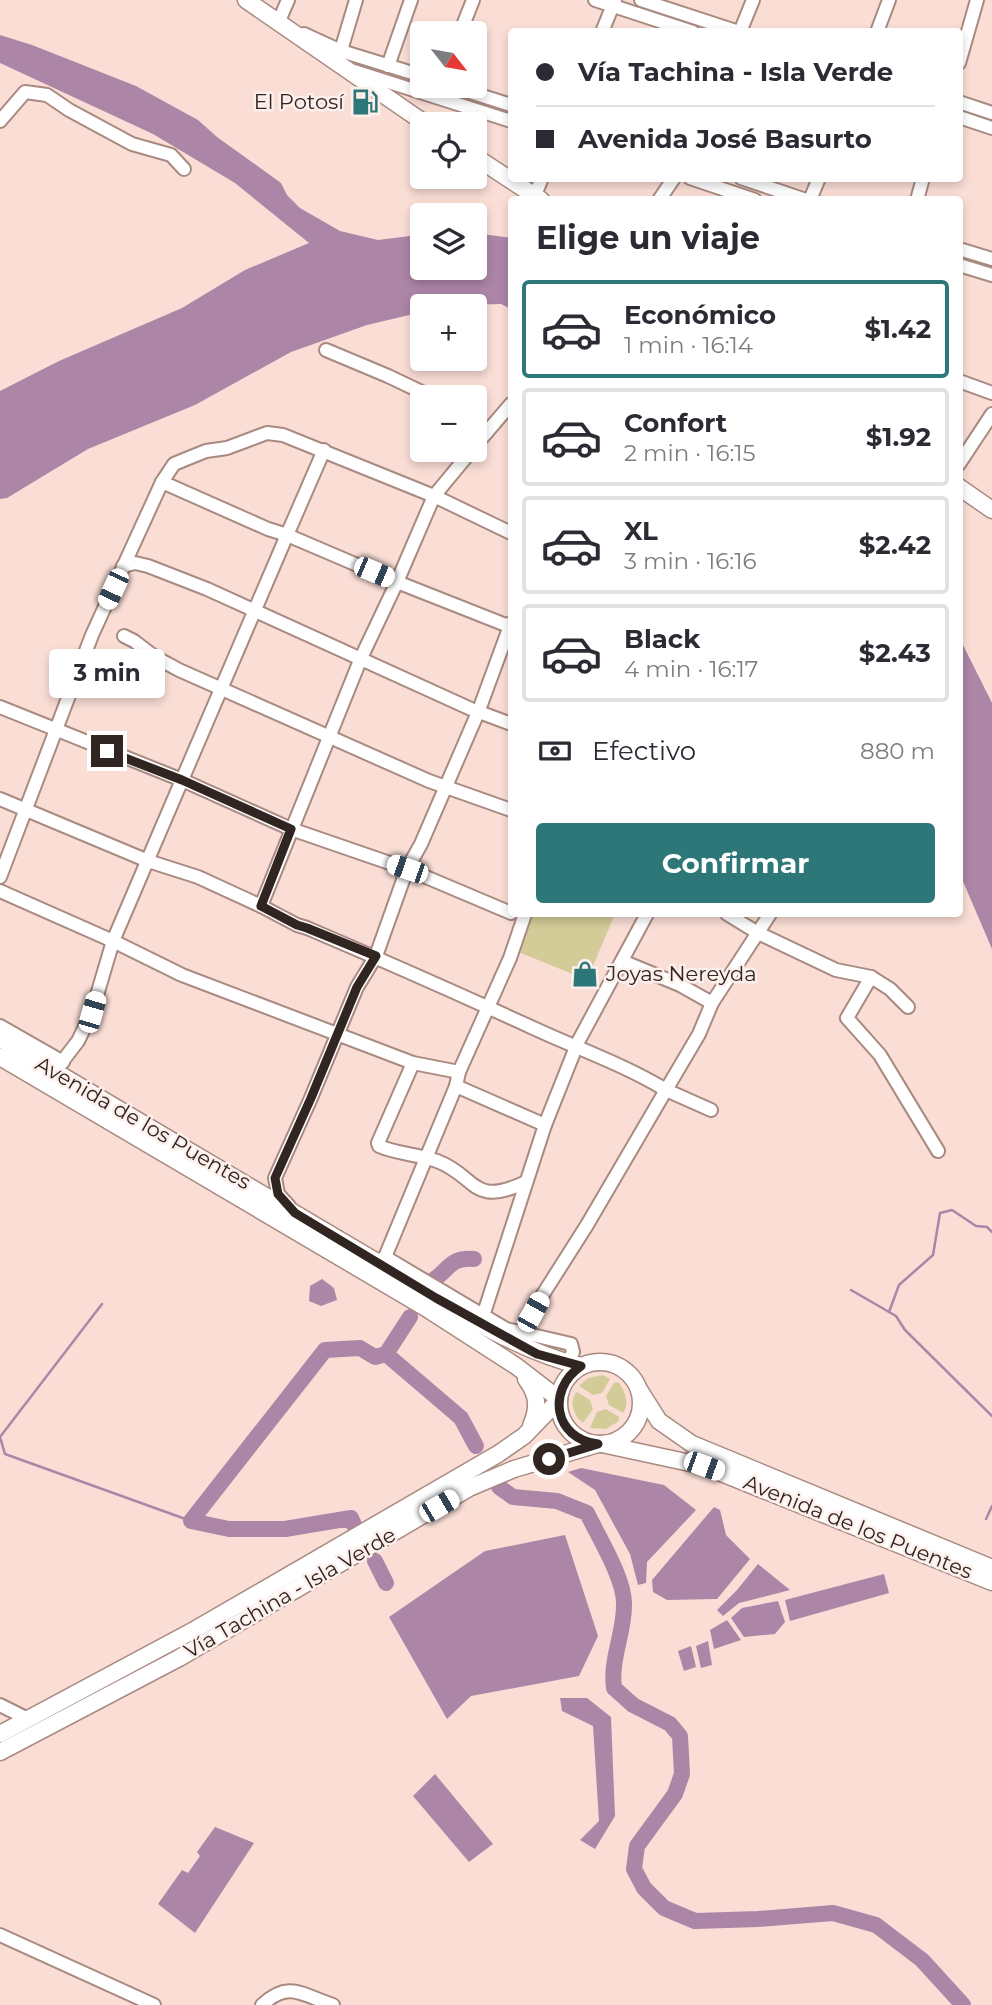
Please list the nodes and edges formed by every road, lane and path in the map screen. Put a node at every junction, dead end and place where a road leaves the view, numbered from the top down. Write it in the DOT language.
graph roads {
  1 [pos="246,0"];
  2 [pos="288,0"];
  3 [pos="356,0"];
  4 [pos="411,0"];
  5 [pos="473,0"];
  6 [pos="595,0"];
  7 [pos="641,0"];
  8 [pos="753,0"];
  9 [pos="889,0"];
  10 [pos="978,0"];
  11 [pos="614,3"];
  12 [pos="465,21"];
  13 [pos="278,23"];
  14 [pos="604,28"];
  15 [pos="682,28"];
  16 [pos="728,28"];
  17 [pos="742,28"];
  18 [pos="878,28"];
  19 [pos="963,50"];
  20 [pos="341,61"];
  21 [pos="388,66"];
  22 [pos="410,72"];
  23 [pos="410,83"];
  24 [pos="487,97"];
  25 [pos="454,98"];
  26 [pos="963,103"];
  27 [pos="508,104"];
  28 [pos="410,112"];
  29 [pos="992,113"];
  30 [pos="963,118"];
  31 [pos="508,120"];
  32 [pos="0,121"];
  33 [pos="992,128"];
  34 [pos="487,164"];
  35 [pos="184,169"];
  36 [pos="508,178"];
  37 [pos="515,182"];
  38 [pos="702,182"];
  39 [pos="753,182"];
  40 [pos="536,196"];
  41 [pos="743,196"];
  42 [pos="796,196"];
  43 [pos="963,249"];
  44 [pos="992,259"];
  45 [pos="963,266"];
  46 [pos="992,275"];
  47 [pos="326,350"];
  48 [pos="963,382"];
  49 [pos="410,386"];
  50 [pos="992,393"];
  51 [pos="508,408"];
  52 [pos="992,414"];
  53 [pos="487,432"];
  54 [pos="324,450"];
  55 [pos="963,458"];
  56 [pos="462,462"];
  57 [pos="162,482"];
  58 [pos="963,490"];
  59 [pos="435,496"];
  60 [pos="992,510"];
  61 [pos="508,532"];
  62 [pos="286,535"];
  63 [pos="123,566"];
  64 [pos="397,582"];
  65 [pos="254,610"];
  66 [pos="508,625"];
  67 [pos="508,631"];
  68 [pos="124,636"];
  69 [pos="362,658"];
  70 [pos="221,688"];
  71 [pos="0,707"];
  72 [pos="479,710"];
  73 [pos="508,722"];
  74 [pos="57,732"];
  75 [pos="330,738"];
  76 [pos="182,780"];
  77 [pos="444,787"];
  78 [pos="0,799"];
  79 [pos="508,809"];
  80 [pos="26,810"];
  81 [pos="291,829"];
  82 [pos="148,862"];
  83 [pos="407,869"];
  84 [pos="0,877"];
  85 [pos="0,891"];
  86 [pos="261,906"];
  87 [pos="508,910"];
  88 [pos="517,917"];
  89 [pos="646,917"];
  90 [pos="732,917"];
  91 [pos="768,917"];
  92 [pos="758,933"];
  93 [pos="113,941"];
  94 [pos="376,956"];
  95 [pos="622,961"];
  96 [pos="871,977"];
  97 [pos="712,1003"];
  98 [pos="488,1006"];
  99 [pos="908,1007"];
  100 [pos="0,1026"];
  101 [pos="336,1034"];
  102 [pos="0,1039"];
  103 [pos="576,1047"];
  104 [pos="0,1057"];
  105 [pos="413,1063"];
  106 [pos="59,1066"];
  107 [pos="459,1072"];
  108 [pos="456,1086"];
  109 [pos="666,1090"];
  110 [pos="711,1110"];
  111 [pos="545,1125"];
  112 [pos="938,1151"];
  113 [pos="428,1158"];
  114 [pos="524,1183"];
  115 [pos="295,1213"];
  116 [pos="382,1260"];
  117 [pos="482,1316"];
  118 [pos="523,1335"];
  119 [pos="575,1364"];
  120 [pos="516,1366"];
  121 [pos="640,1391"];
  122 [pos="559,1399"];
  123 [pos="524,1436"];
  124 [pos="596,1446"];
  125 [pos="992,1568"];
  126 [pos="992,1582"];
  127 [pos="0,1704"];
  128 [pos="28,1719"];
  129 [pos="0,1734"];
  130 [pos="0,1752"];
  131 [pos="0,1935"];
  132 [pos="154,2005"];
  133 [pos="262,2005"];
  134 [pos="333,2005"];
  1 -- 13 [label="main road"];
  2 -- 13 [label="street"];
  3 -- 20 [label="street"];
  4 -- 21 [label="street"];
  5 -- 12 [label="street"];
  6 -- 11 [label="street"];
  7 -- 16 [label="street"];
  8 -- 17 [label="street"];
  9 -- 18 [label="street"];
  10 -- 19 [label="street"];
  11 -- 14 [label="street"];
  11 -- 15 [label="street"];
  13 -- 20 [label="main road"];
  20 -- 21 [label="street"];
  20 -- 23 [label="street"];
  20 -- 28 [label="main road"];
  21 -- 22 [label="street"];
  24 -- 27 [label="street"];
  25 -- 31 [label="street"];
  26 -- 29 [label="street"];
  30 -- 33 [label="street"];
  32 -- 35 [label="street"];
  34 -- 36 [label="main road"];
  37 -- 40 [label="main road"];
  38 -- 41 [label="street"];
  39 -- 42 [label="street"];
  43 -- 44 [label="street"];
  45 -- 46 [label="street"];
  47 -- 49 [label="street"];
  48 -- 50 [label="street"];
  51 -- 53 [label="street"];
  52 -- 55 [label="street"];
  54 -- 57 [label="street"];
  54 -- 59 [label="street"];
  54 -- 62 [label="street"];
  56 -- 59 [label="street"];
  57 -- 62 [label="street"];
  57 -- 63 [label="street"];
  58 -- 60 [label="main road"];
  59 -- 61 [label="street"];
  59 -- 64 [label="street"];
  62 -- 64 [label="street"];
  62 -- 65 [label="street"];
  63 -- 65 [label="street"];
  63 -- 74 [label="street"];
  64 -- 66 [label="street"];
  64 -- 69 [label="street"];
  65 -- 69 [label="street"];
  65 -- 70 [label="street"];
  67 -- 72 [label="street"];
  68 -- 70 [label="street"];
  69 -- 72 [label="street"];
  69 -- 75 [label="street"];
  70 -- 75 [label="street"];
  70 -- 76 [label="street"];
  71 -- 74 [label="street"];
  72 -- 73 [label="street"];
  72 -- 77 [label="street"];
  74 -- 76 [label="street"];
  74 -- 80 [label="street"];
  75 -- 77 [label="street"];
  75 -- 81 [label="street"];
  76 -- 81 [label="street"];
  76 -- 82 [label="street"];
  77 -- 79 [label="street"];
  77 -- 83 [label="street"];
  78 -- 80 [label="street"];
  80 -- 82 [label="street"];
  80 -- 84 [label="street"];
  81 -- 83 [label="street"];
  81 -- 86 [label="street"];
  82 -- 86 [label="street"];
  82 -- 93 [label="street"];
  83 -- 87 [label="street"];
  83 -- 94 [label="street"];
  85 -- 93 [label="street"];
  86 -- 94 [label="street"];
  88 -- 98 [label="street"];
  89 -- 95 [label="street"];
  90 -- 92 [label="street"];
  91 -- 92 [label="street"];
  92 -- 96 [label="street"];
  92 -- 97 [label="street"];
  93 -- 101 [label="street"];
  93 -- 106 [label="street"];
  94 -- 98 [label="street"];
  94 -- 101 [label="street"];
  95 -- 97 [label="street"];
  95 -- 103 [label="street"];
  96 -- 99 [label="street"];
  96 -- 112 [label="street"];
  97 -- 109 [label="street"];
  98 -- 103 [label="street"];
  98 -- 107 [label="street"];
  100 -- 106 [label="street"];
  101 -- 105 [label="street"];
  101 -- 115 [label="street"];
  102 -- 106 [label="main road, Avenida de los Puentes"];
  103 -- 109 [label="street"];
  103 -- 111 [label="street"];
  104 -- 120 [label="main road, Avenida de los Puentes"];
  105 -- 107 [label="street"];
  105 -- 113 [label="street"];
  106 -- 115 [label="main road, Avenida de los Puentes"];
  107 -- 108 [label="street"];
  108 -- 111 [label="street"];
  108 -- 113 [label="street"];
  109 -- 110 [label="street"];
  109 -- 118 [label="street"];
  111 -- 114 [label="street"];
  113 -- 114 [label="street"];
  113 -- 116 [label="street"];
  114 -- 117 [label="street"];
  115 -- 116 [label="main road, Avenida de los Puentes"];
  116 -- 117 [label="street"];
  116 -- 119 [label="main road, Avenida de los Puentes"];
  117 -- 118 [label="street"];
  118 -- 119 [label="street"];
  119 -- 121 [label="main road"];
  119 -- 122 [label="main road"];
  120 -- 122 [label="main road, Avenida de los Puentes"];
  120 -- 123 [label="main road"];
  121 -- 124 [label="main road"];
  121 -- 125 [label="main road, Avenida de los Puentes"];
  122 -- 123 [label="main road, Vía Tachina - Isla Verde"];
  122 -- 124 [label="main road"];
  123 -- 128 [label="main road, Vía Tachina - Isla Verde"];
  124 -- 126 [label="main road, Avenida de los Puentes"];
  124 -- 130 [label="main road, Vía Tachina - Isla Verde"];
  127 -- 128 [label="street"];
  128 -- 129 [label="main road, Vía Tachina - Isla Verde"];
  131 -- 132 [label="street"];
  133 -- 134 [label="street"];
}
